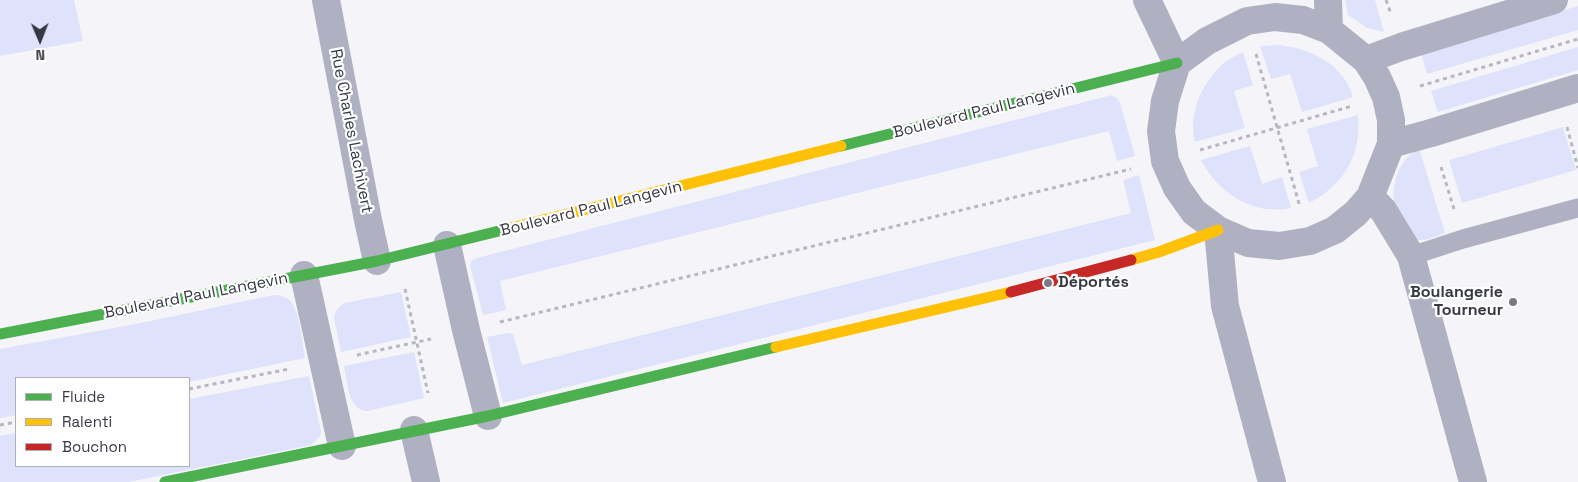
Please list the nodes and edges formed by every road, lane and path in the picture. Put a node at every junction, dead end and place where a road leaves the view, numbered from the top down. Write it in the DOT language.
graph roads {
  1 [pos="326,0"];
  2 [pos="1147,0"];
  3 [pos="1328,0"];
  4 [pos="1554,0"];
  5 [pos="1247,21"];
  6 [pos="1329,30"];
  7 [pos="1578,40"];
  8 [pos="1366,60"];
  9 [pos="1177,63"];
  10 [pos="1578,88"];
  11 [pos="1386,97"];
  12 [pos="1566,122"];
  13 [pos="1278,128"];
  14 [pos="1390,144"];
  15 [pos="1165,161"];
  16 [pos="1578,168"];
  17 [pos="1370,197"];
  18 [pos="1578,208"];
  19 [pos="1218,230"];
  20 [pos="1310,241"];
  21 [pos="447,245"];
  22 [pos="1411,256"];
  23 [pos="388,258"];
  24 [pos="304,275"];
  25 [pos="466,330"];
  26 [pos="0,334"];
  27 [pos="417,342"];
  28 [pos="324,361"];
  29 [pos="190,389"];
  30 [pos="488,416"];
  31 [pos="15,422"];
  32 [pos="0,425"];
  33 [pos="425,428"];
  34 [pos="342,446"];
  35 [pos="165,482"];
  36 [pos="426,482"];
  37 [pos="1272,482"];
  38 [pos="1473,482"];
  1 -- 23 [label="street, Rue Charles Lachivert"];
  2 -- 9 [label="street"];
  3 -- 6 [label="street"];
  4 -- 8 [label="street"];
  5 -- 6 [label="street"];
  5 -- 9 [label="street"];
  5 -- 13 [label="path"];
  6 -- 8 [label="street"];
  7 -- 11 [label="path"];
  8 -- 11 [label="street"];
  9 -- 15 [label="street"];
  9 -- 21 [label="street, Boulevard Paul Langevin"];
  10 -- 14 [label="street"];
  11 -- 13 [label="path"];
  11 -- 14 [label="street"];
  12 -- 16 [label="path"];
  13 -- 15 [label="path"];
  13 -- 20 [label="path"];
  14 -- 17 [label="street"];
  15 -- 19 [label="street"];
  15 -- 25 [label="path"];
  17 -- 20 [label="street"];
  17 -- 22 [label="street"];
  18 -- 22 [label="lane"];
  19 -- 20 [label="street"];
  19 -- 30 [label="street"];
  19 -- 37 [label="street"];
  21 -- 23 [label="street, Boulevard Paul Langevin"];
  21 -- 25 [label="street"];
  22 -- 38 [label="street"];
  23 -- 24 [label="street, Boulevard Paul Langevin"];
  23 -- 27 [label="path"];
  24 -- 26 [label="street, Boulevard Paul Langevin"];
  24 -- 28 [label="street"];
  25 -- 27 [label="path"];
  25 -- 30 [label="street"];
  27 -- 28 [label="path"];
  27 -- 33 [label="path"];
  28 -- 29 [label="path"];
  28 -- 34 [label="street"];
  30 -- 33 [label="street"];
  31 -- 32 [label="path"];
  33 -- 34 [label="street"];
  33 -- 36 [label="street"];
  34 -- 35 [label="street"];
}
